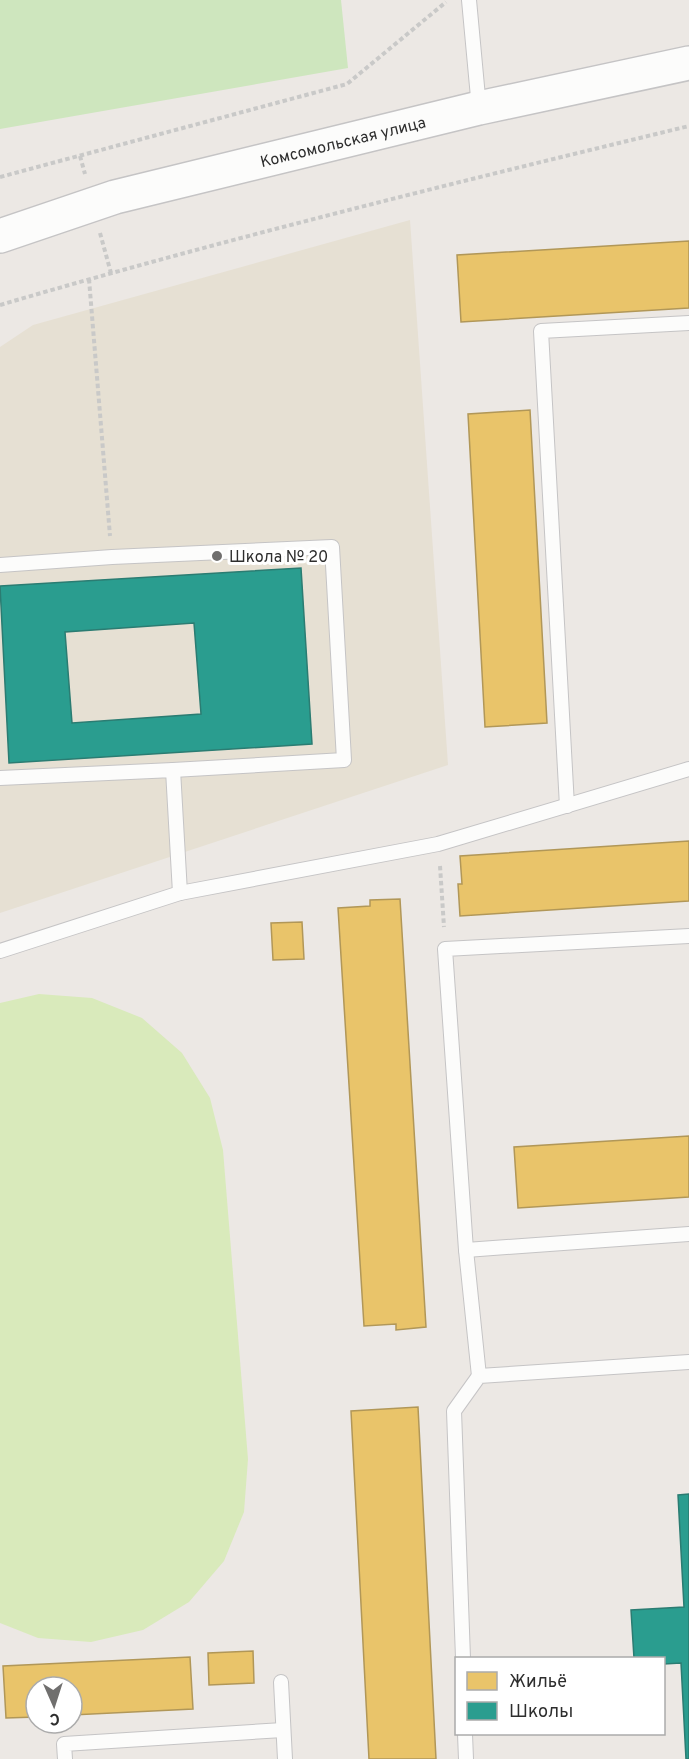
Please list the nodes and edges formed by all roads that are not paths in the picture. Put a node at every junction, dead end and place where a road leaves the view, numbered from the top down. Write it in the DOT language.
graph roads {
  1 [pos="469,0"];
  2 [pos="689,63"];
  3 [pos="478,108"];
  4 [pos="0,236"];
  5 [pos="689,323"];
  6 [pos="0,565"];
  7 [pos="689,769"];
  8 [pos="173,770"];
  9 [pos="0,778"];
  10 [pos="567,806"];
  11 [pos="180,893"];
  12 [pos="689,936"];
  13 [pos="0,951"];
  14 [pos="689,1234"];
  15 [pos="466,1250"];
  16 [pos="689,1362"];
  17 [pos="479,1376"];
  18 [pos="463,1657"];
  19 [pos="281,1682"];
  20 [pos="283,1730"];
  21 [pos="465,1735"];
  22 [pos="65,1759"];
  23 [pos="285,1759"];
  24 [pos="466,1759"];
  1 -- 3 [label="lane"];
  2 -- 3 [label="main road, Комсомольская улица"];
  3 -- 4 [label="main road, Комсомольская улица"];
  5 -- 10 [label="lane"];
  6 -- 8 [label="lane"];
  7 -- 10 [label="lane"];
  8 -- 9 [label="lane"];
  8 -- 11 [label="lane"];
  10 -- 11 [label="lane"];
  11 -- 13 [label="lane"];
  12 -- 15 [label="lane"];
  14 -- 15 [label="lane"];
  15 -- 17 [label="lane"];
  16 -- 17 [label="lane"];
  17 -- 18 [label="lane"];
  19 -- 20 [label="lane"];
  20 -- 22 [label="lane"];
  20 -- 23 [label="lane"];
  21 -- 24 [label="lane"];
}
